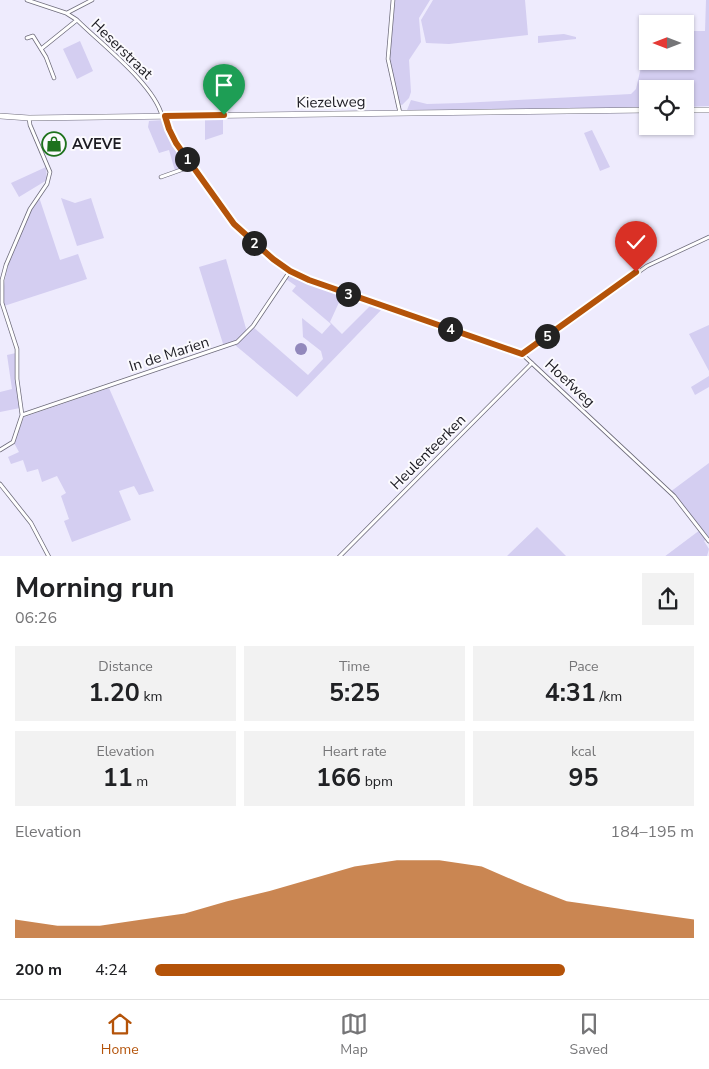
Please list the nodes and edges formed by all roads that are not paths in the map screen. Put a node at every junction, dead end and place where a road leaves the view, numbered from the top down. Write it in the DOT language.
graph roads {
  1 [pos="28,0"];
  2 [pos="92,0"];
  3 [pos="393,0"];
  4 [pos="66,13"];
  5 [pos="77,20"];
  6 [pos="27,38"];
  7 [pos="41,49"];
  8 [pos="54,78"];
  9 [pos="639,110"];
  10 [pos="694,110"];
  11 [pos="709,110"];
  12 [pos="400,113"];
  13 [pos="164,116"];
  14 [pos="0,118"];
  15 [pos="29,118"];
  16 [pos="192,166"];
  17 [pos="161,176"];
  18 [pos="709,237"];
  19 [pos="290,271"];
  20 [pos="1,280"];
  21 [pos="522,354"];
  22 [pos="532,363"];
  23 [pos="22,415"];
  24 [pos="0,450"];
  25 [pos="0,484"];
  26 [pos="709,541"];
  27 [pos="49,556"];
  28 [pos="339,556"];
  1 -- 4 [label="street, Heserstraat"];
  2 -- 4 [label="street"];
  3 -- 12 [label="street"];
  4 -- 5 [label="street, Heserstraat"];
  5 -- 7 [label="street"];
  5 -- 13 [label="street, Heserstraat"];
  6 -- 7 [label="street"];
  7 -- 8 [label="street"];
  9 -- 12 [label="main road, Kiezelweg"];
  10 -- 11 [label="main road"];
  12 -- 13 [label="main road, Kiezelweg"];
  13 -- 15 [label="main road, Kiezelweg"];
  13 -- 16 [label="street, Heserstraat"];
  14 -- 15 [label="main road, Kiezelweg"];
  15 -- 20 [label="street"];
  16 -- 17 [label="street"];
  16 -- 19 [label="street, Heserstraat"];
  18 -- 21 [label="street"];
  19 -- 21 [label="street, Hoefweg"];
  19 -- 23 [label="street, In de Marien"];
  20 -- 23 [label="street"];
  21 -- 22 [label="street, Hoefweg"];
  22 -- 26 [label="street, Hoefweg"];
  22 -- 28 [label="street, Heulenteerken"];
  23 -- 24 [label="street"];
  25 -- 27 [label="street"];
}
